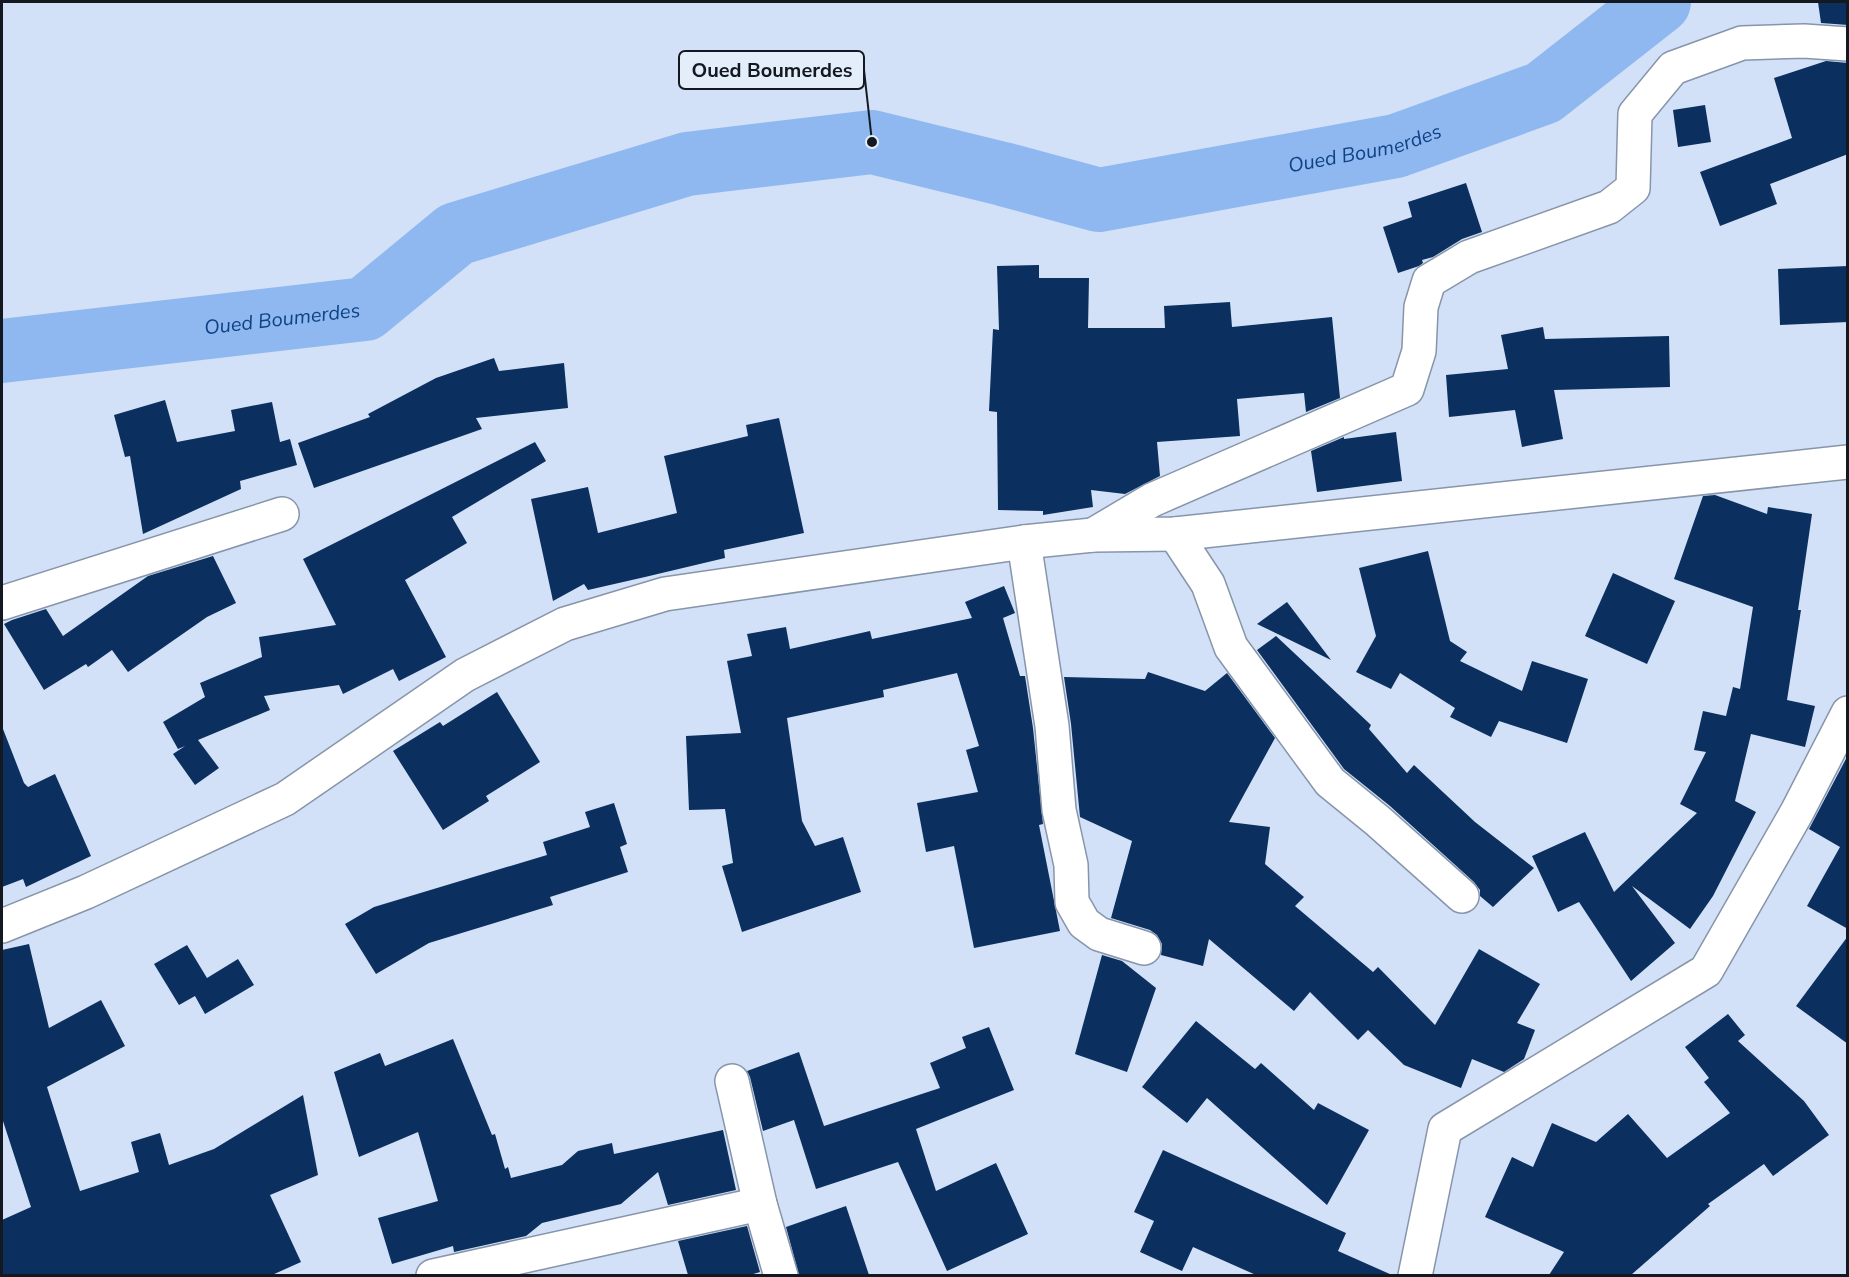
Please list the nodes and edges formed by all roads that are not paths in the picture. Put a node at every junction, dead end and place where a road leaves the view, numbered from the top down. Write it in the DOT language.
graph roads {
  1 [pos="1848,44"];
  2 [pos="1848,462"];
  3 [pos="282,514"];
  4 [pos="1174,534"];
  5 [pos="1093,535"];
  6 [pos="1024,542"];
  7 [pos="2,603"];
  8 [pos="1848,713"];
  9 [pos="1462,896"];
  10 [pos="2,926"];
  11 [pos="1144,948"];
  12 [pos="732,1081"];
  13 [pos="760,1204"];
  14 [pos="433,1275"];
  15 [pos="781,1275"];
  16 [pos="1415,1275"];
  1 -- 5 [label="street"];
  2 -- 4 [label="street"];
  3 -- 7 [label="street"];
  4 -- 5 [label="street"];
  4 -- 9 [label="street"];
  5 -- 6 [label="street"];
  6 -- 10 [label="street"];
  6 -- 11 [label="street"];
  8 -- 16 [label="street"];
  12 -- 13 [label="street"];
  13 -- 14 [label="street"];
  13 -- 15 [label="street"];
}
